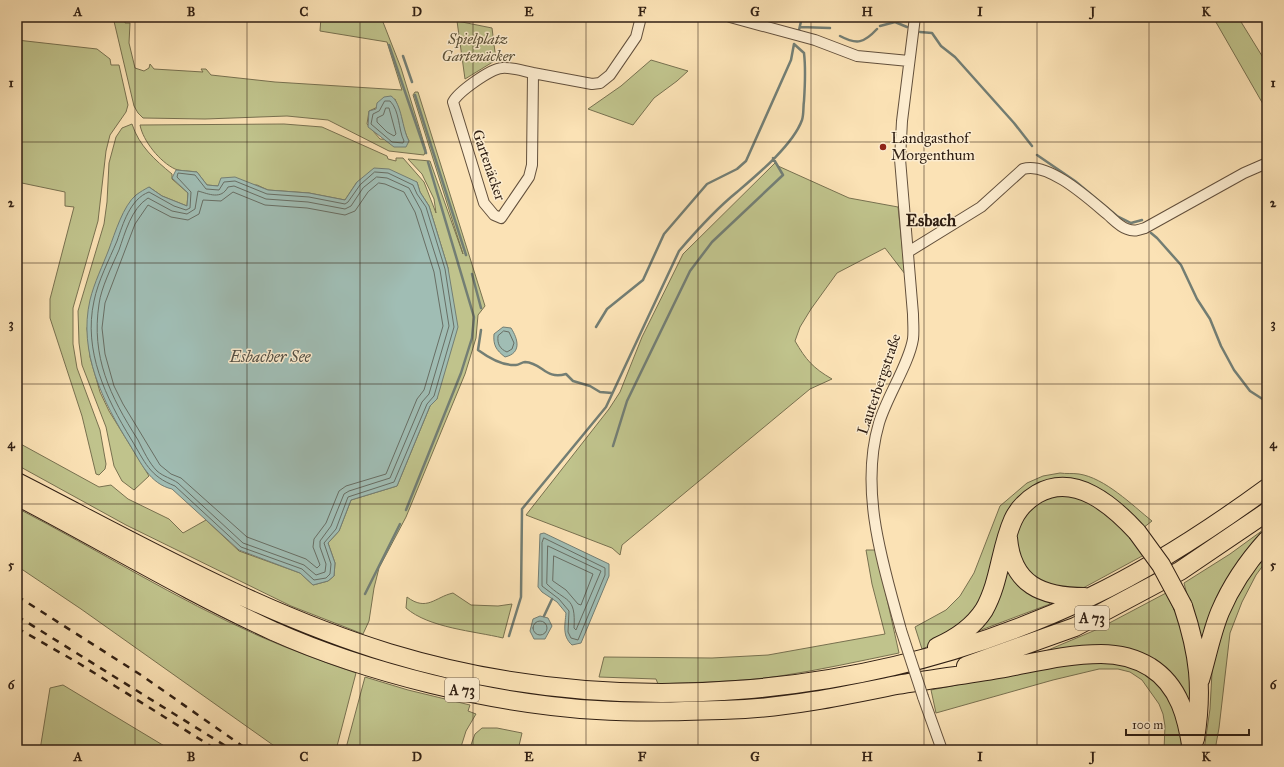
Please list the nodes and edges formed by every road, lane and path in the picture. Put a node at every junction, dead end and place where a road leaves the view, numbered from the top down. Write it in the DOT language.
graph roads {
  1 [pos="641,17"];
  2 [pos="730,17"];
  3 [pos="915,17"];
  4 [pos="910,61"];
  5 [pos="533,73"];
  6 [pos="1267,163"];
  7 [pos="908,252"];
  8 [pos="17,473"];
  9 [pos="17,482"];
  10 [pos="1267,488"];
  11 [pos="17,496"];
  12 [pos="17,502"];
  13 [pos="1267,512"];
  14 [pos="64,513"];
  15 [pos="1007,534"];
  16 [pos="1267,540"];
  17 [pos="1089,597"];
  18 [pos="894,666"];
  19 [pos="1200,680"];
  20 [pos="899,685"];
  21 [pos="942,750"];
  22 [pos="1193,750"];
  1 -- 5 [label="street, Gartenäcker"];
  2 -- 4 [label="street"];
  3 -- 4 [label="street, Lauterbergstraße"];
  4 -- 7 [label="street, Lauterbergstraße"];
  5 -- 5 [label="street, Gartenäcker"];
  6 -- 7 [label="street"];
  7 -- 21 [label="street, Lauterbergstraße, bridge"];
  8 -- 14 [label="highway"];
  9 -- 14 [label="highway, A 73"];
  10 -- 17 [label="highway, A 73"];
  11 -- 14 [label="highway, A 73"];
  12 -- 14 [label="highway"];
  13 -- 20 [label="highway, A 73"];
  14 -- 18 [label="highway, A 73"];
  14 -- 20 [label="highway, A 73"];
  15 -- 17 [label="highway"];
  15 -- 18 [label="highway"];
  15 -- 19 [label="highway, bridge"];
  16 -- 19 [label="highway"];
  17 -- 18 [label="highway, A 73"];
  19 -- 22 [label="highway"];
  20 -- 22 [label="highway"];
}
